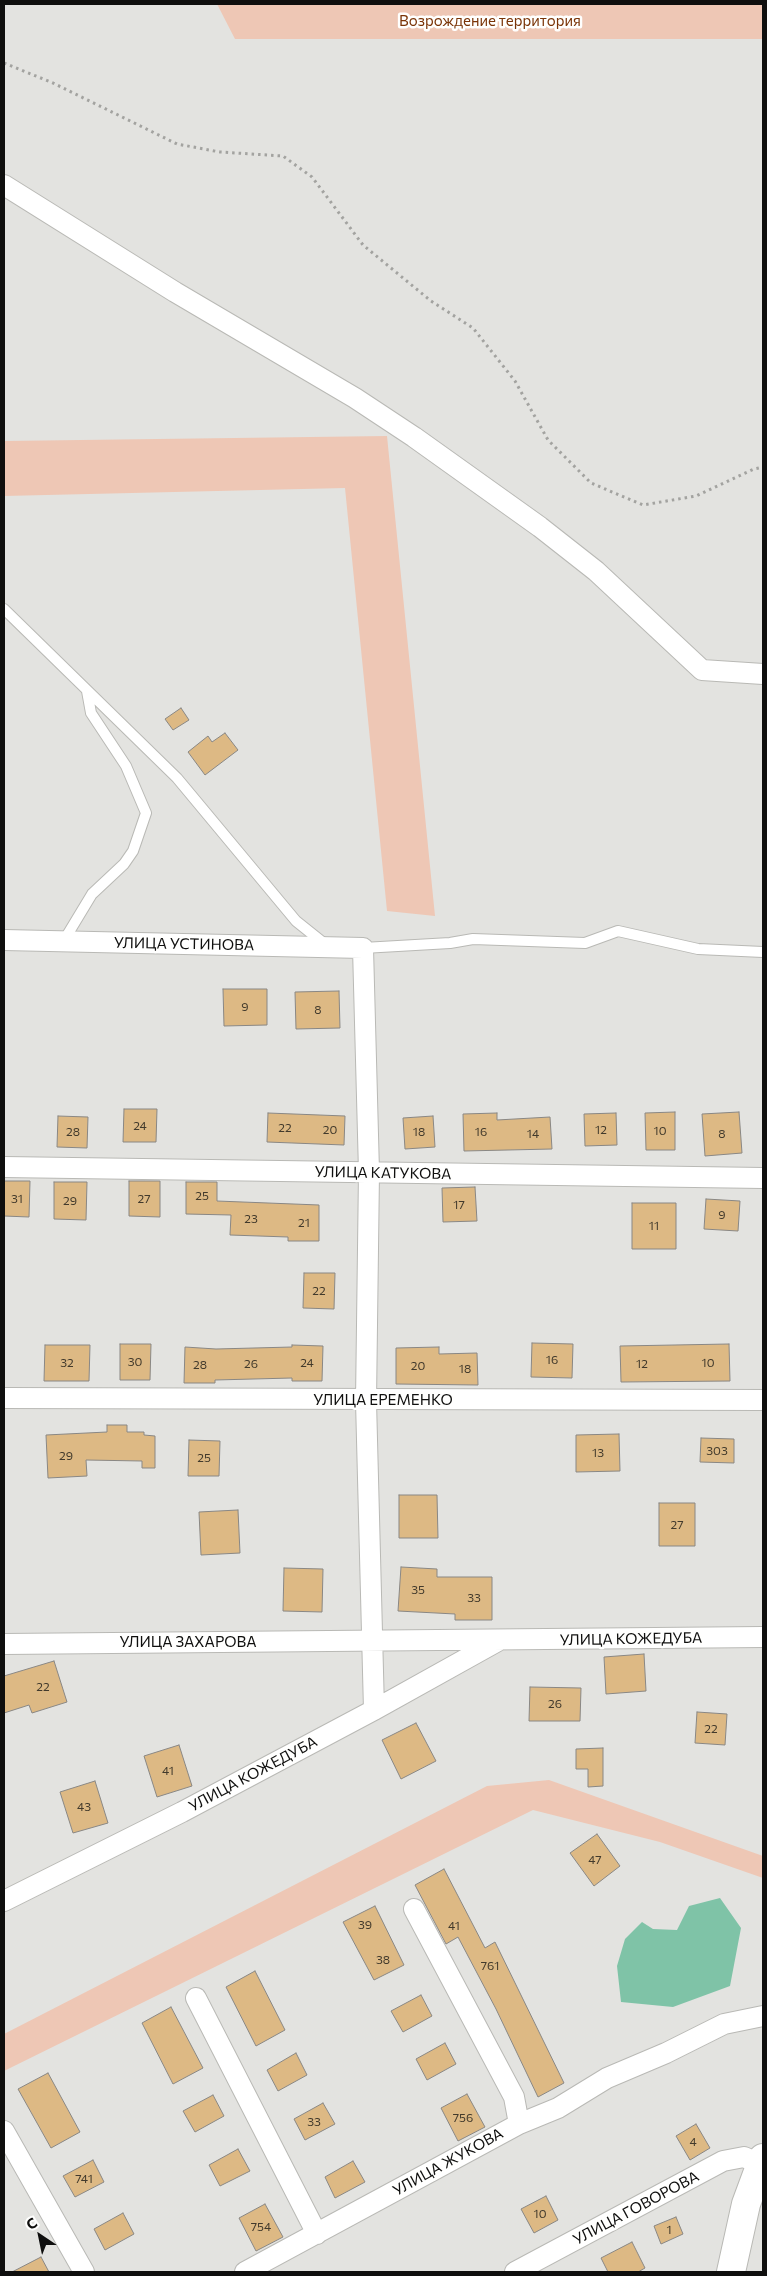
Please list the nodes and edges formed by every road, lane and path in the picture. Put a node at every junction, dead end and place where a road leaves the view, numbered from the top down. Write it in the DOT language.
graph roads {
  1 [pos="4,63"];
  2 [pos="4,185"];
  3 [pos="763,467"];
  4 [pos="4,609"];
  5 [pos="763,674"];
  6 [pos="88,691"];
  7 [pos="4,940"];
  8 [pos="63,942"];
  9 [pos="329,947"];
  10 [pos="363,948"];
  11 [pos="763,952"];
  12 [pos="4,1167"];
  13 [pos="369,1172"];
  14 [pos="763,1178"];
  15 [pos="4,1398"];
  16 [pos="366,1400"];
  17 [pos="763,1400"];
  18 [pos="763,1637"];
  19 [pos="500,1640"];
  20 [pos="372,1641"];
  21 [pos="4,1644"];
  22 [pos="374,1710"];
  23 [pos="4,1901"];
  24 [pos="414,1909"];
  25 [pos="196,1998"];
  26 [pos="763,2016"];
  27 [pos="519,2124"];
  28 [pos="4,2131"];
  29 [pos="762,2161"];
  30 [pos="317,2234"];
  31 [pos="84,2272"];
  32 [pos="246,2272"];
  33 [pos="515,2272"];
  34 [pos="731,2272"];
  1 -- 3 [label="path"];
  2 -- 5 [label="street"];
  4 -- 6 [label="lane"];
  6 -- 8 [label="lane"];
  6 -- 9 [label="lane"];
  7 -- 8 [label="street, УЛИЦА УСТИНОВА"];
  8 -- 9 [label="street, УЛИЦА УСТИНОВА"];
  9 -- 10 [label="street, УЛИЦА УСТИНОВА"];
  10 -- 11 [label="lane"];
  10 -- 13 [label="street"];
  12 -- 13 [label="street, УЛИЦА КАТУКОВА"];
  13 -- 14 [label="street, УЛИЦА КАТУКОВА"];
  13 -- 16 [label="street"];
  15 -- 16 [label="street, УЛИЦА ЕРЕМЕНКО"];
  16 -- 17 [label="street, УЛИЦА ЕРЕМЕНКО"];
  16 -- 20 [label="street"];
  18 -- 19 [label="street, УЛИЦА КОЖЕДУБА"];
  19 -- 20 [label="street, УЛИЦА КОЖЕДУБА"];
  19 -- 22 [label="street, УЛИЦА КОЖЕДУБА"];
  20 -- 21 [label="street, УЛИЦА ЗАХАРОВА"];
  20 -- 22 [label="street"];
  22 -- 23 [label="street, УЛИЦА КОЖЕДУБА"];
  24 -- 27 [label="street, УЛИЦА ЖУКОВА"];
  25 -- 30 [label="street"];
  26 -- 27 [label="street"];
  27 -- 30 [label="street, УЛИЦА ЖУКОВА"];
  28 -- 31 [label="street"];
  29 -- 33 [label="street, УЛИЦА ГОВОРОВА"];
  29 -- 34 [label="main road"];
  30 -- 32 [label="street, УЛИЦА ЖУКОВА"];
}
